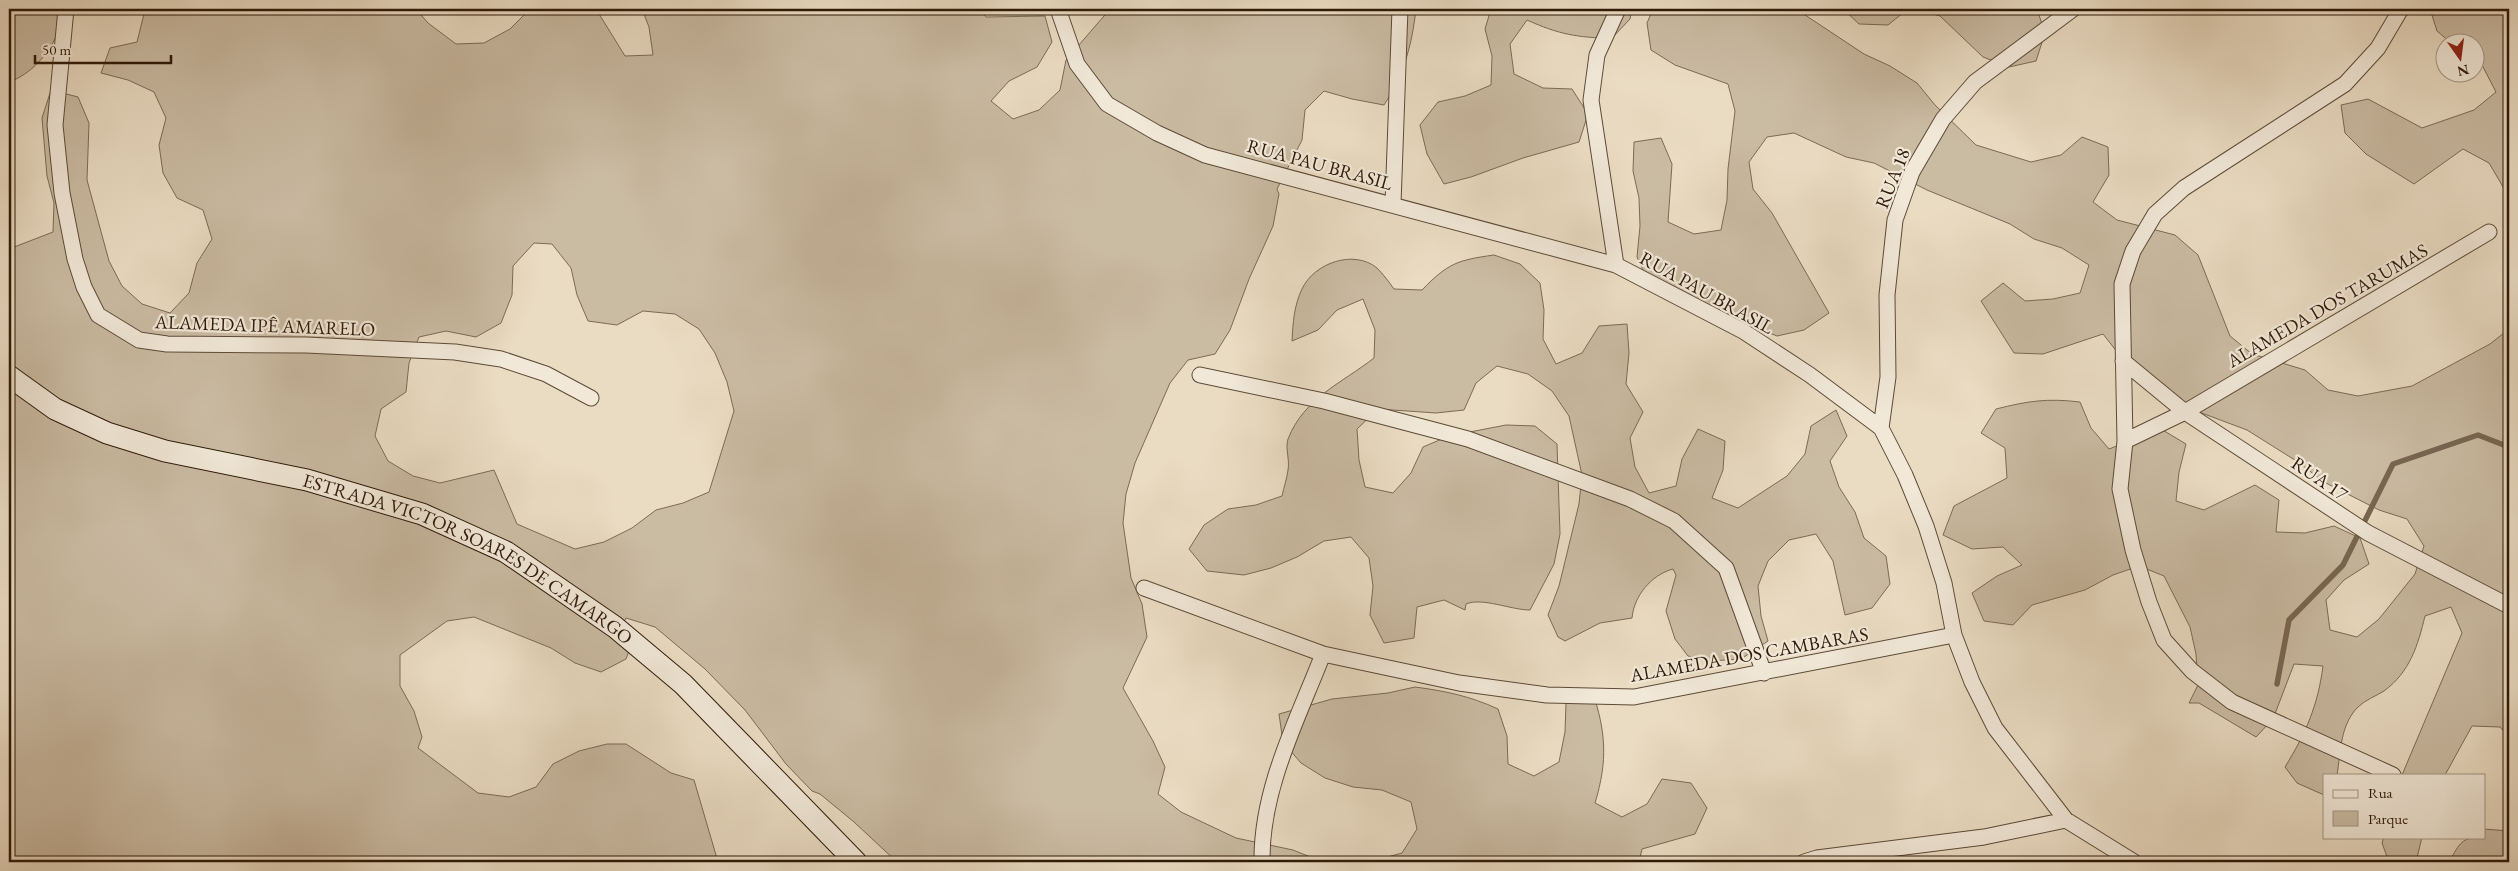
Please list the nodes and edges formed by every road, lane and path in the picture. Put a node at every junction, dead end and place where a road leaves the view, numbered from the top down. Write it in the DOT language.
graph roads {
  1 [pos="66,9"];
  2 [pos="1058,9"];
  3 [pos="1400,9"];
  4 [pos="1618,9"];
  5 [pos="2073,9"];
  6 [pos="2400,9"];
  7 [pos="1393,204"];
  8 [pos="2489,232"];
  9 [pos="1616,265"];
  10 [pos="2123,361"];
  11 [pos="1200,375"];
  12 [pos="9,376"];
  13 [pos="592,398"];
  14 [pos="2184,412"];
  15 [pos="1881,428"];
  16 [pos="2125,441"];
  17 [pos="1144,588"];
  18 [pos="2509,606"];
  19 [pos="1954,635"];
  20 [pos="1323,654"];
  21 [pos="1764,673"];
  22 [pos="2391,774"];
  23 [pos="2066,820"];
  24 [pos="856,862"];
  25 [pos="1262,862"];
  26 [pos="1804,862"];
  27 [pos="2134,862"];
  1 -- 13 [label="street, ALAMEDA IPÊ AMARELO"];
  2 -- 7 [label="street, RUA PAU BRASIL"];
  3 -- 7 [label="street"];
  4 -- 9 [label="street"];
  5 -- 15 [label="street, RUA 18"];
  6 -- 10 [label="street"];
  7 -- 9 [label="street, RUA PAU BRASIL"];
  8 -- 14 [label="street, ALAMEDA DOS TARUMAS"];
  9 -- 15 [label="street, RUA PAU BRASIL"];
  10 -- 14 [label="street, RUA 17"];
  10 -- 16 [label="street"];
  11 -- 21 [label="street"];
  12 -- 24 [label="main road, ESTRADA VICTOR SOARES DE CAMARGO"];
  14 -- 16 [label="street, ALAMEDA DOS TARUMAS"];
  14 -- 18 [label="street, RUA 17"];
  15 -- 19 [label="street, RUA PAU BRASIL"];
  16 -- 22 [label="street"];
  17 -- 20 [label="street, ALAMEDA DOS CAMBARAS"];
  19 -- 21 [label="street, ALAMEDA DOS CAMBARAS"];
  19 -- 23 [label="street, RUA PAU BRASIL"];
  20 -- 21 [label="street, ALAMEDA DOS CAMBARAS"];
  20 -- 25 [label="street"];
  23 -- 26 [label="street"];
  23 -- 27 [label="street, RUA PAU BRASIL"];
}
